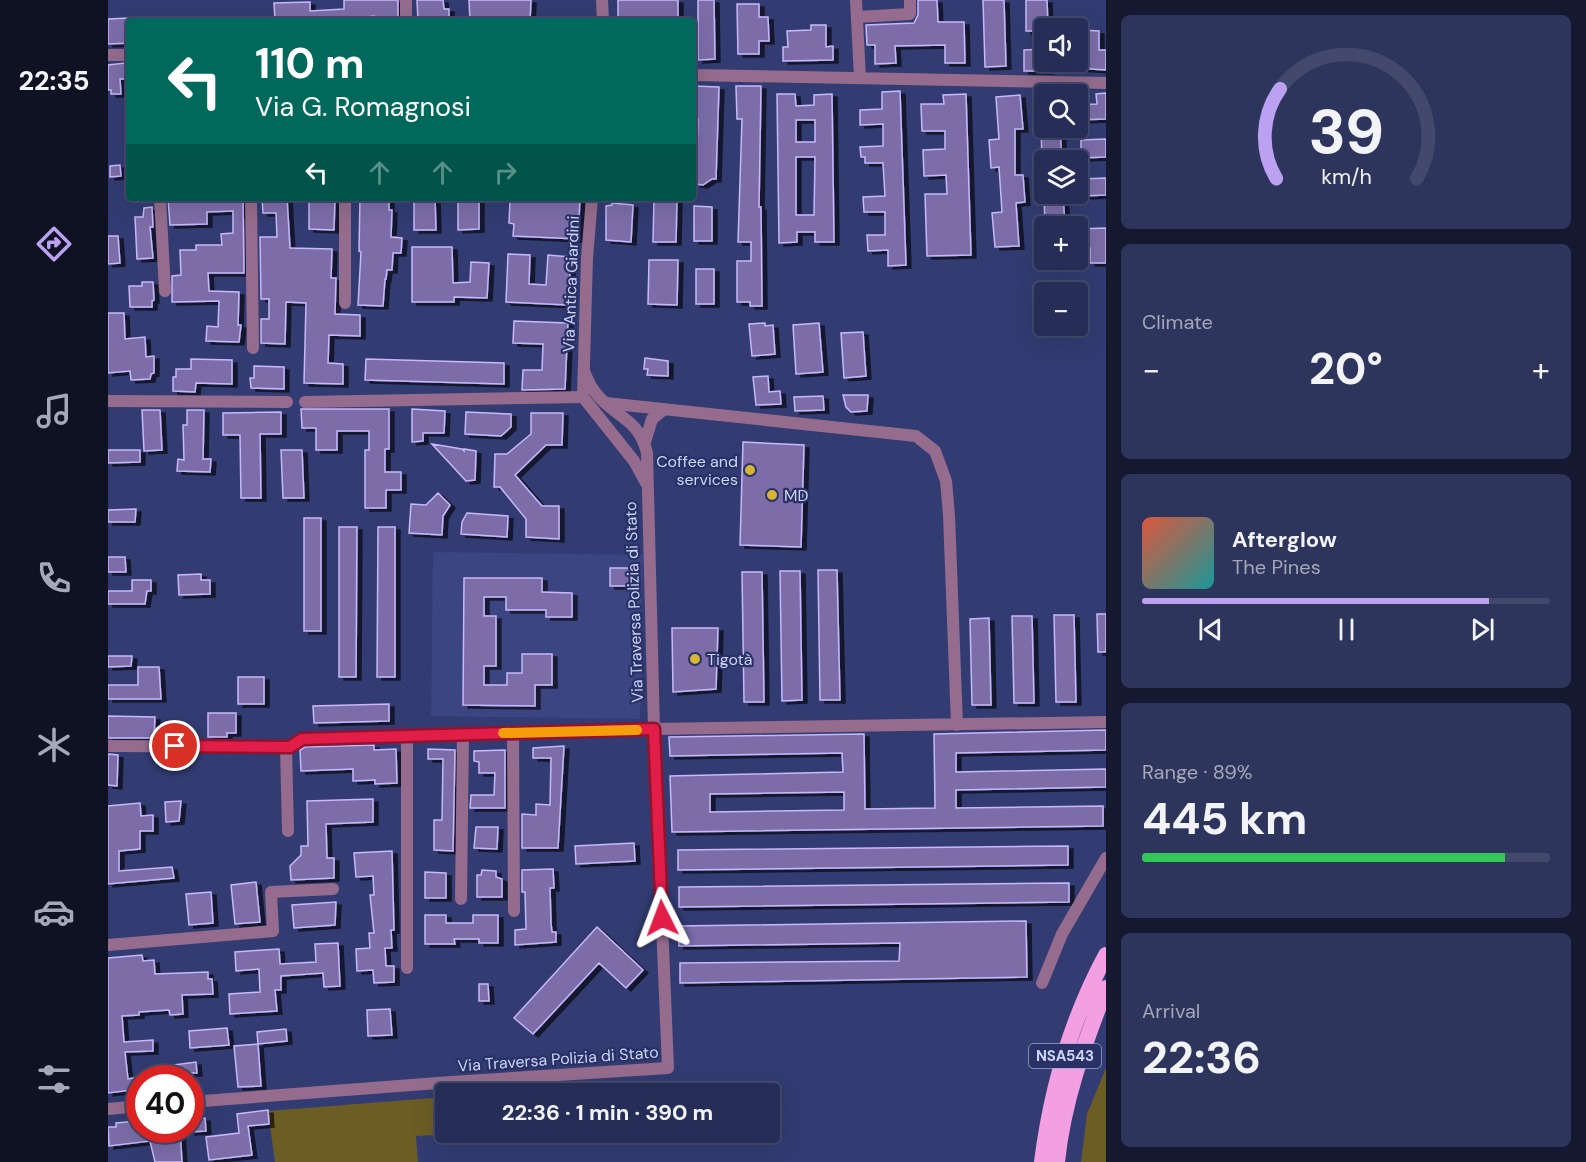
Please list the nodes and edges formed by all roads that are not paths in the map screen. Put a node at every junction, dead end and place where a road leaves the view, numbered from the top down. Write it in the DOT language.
graph roads {
  1 [pos="406,0"];
  2 [pos="602,0"];
  3 [pos="856,0"];
  4 [pos="910,0"];
  5 [pos="857,16"];
  6 [pos="406,18"];
  7 [pos="603,18"];
  8 [pos="108,55"];
  9 [pos="126,55"];
  10 [pos="696,75"];
  11 [pos="860,78"];
  12 [pos="1106,83"];
  13 [pos="160,201"];
  14 [pos="251,201"];
  15 [pos="345,201"];
  16 [pos="592,201"];
  17 [pos="165,291"];
  18 [pos="345,303"];
  19 [pos="254,348"];
  20 [pos="584,371"];
  21 [pos="108,401"];
  22 [pos="585,401"];
  23 [pos="286,402"];
  24 [pos="305,402"];
  25 [pos="606,403"];
  26 [pos="663,410"];
  27 [pos="618,412"];
  28 [pos="604,425"];
  29 [pos="645,442"];
  30 [pos="625,451"];
  31 [pos="647,484"];
  32 [pos="1106,722"];
  33 [pos="957,725"];
  34 [pos="654,729"];
  35 [pos="513,733"];
  36 [pos="463,734"];
  37 [pos="406,736"];
  38 [pos="108,746"];
  39 [pos="286,747"];
  40 [pos="288,831"];
  41 [pos="1106,858"];
  42 [pos="333,889"];
  43 [pos="461,899"];
  44 [pos="514,911"];
  45 [pos="108,945"];
  46 [pos="1106,955"];
  47 [pos="407,968"];
  48 [pos="1042,983"];
  49 [pos="1106,988"];
  50 [pos="204,1101"];
  51 [pos="126,1107"];
  52 [pos="108,1109"];
  53 [pos="1042,1162"];
  54 [pos="1057,1162"];
  1 -- 6 [label="street"];
  2 -- 7 [label="street"];
  3 -- 5 [label="street"];
  4 -- 5 [label="street"];
  5 -- 11 [label="street"];
  8 -- 9 [label="street"];
  10 -- 11 [label="street"];
  11 -- 12 [label="street"];
  13 -- 17 [label="street"];
  14 -- 19 [label="street"];
  15 -- 18 [label="street"];
  16 -- 20 [label="street, Via Antica Giardini"];
  20 -- 22 [label="street, Via Antica Giardini"];
  20 -- 25 [label="street, Via Antica Giardini"];
  21 -- 23 [label="street"];
  22 -- 24 [label="street"];
  22 -- 25 [label="street"];
  22 -- 28 [label="street"];
  25 -- 26 [label="street"];
  25 -- 27 [label="street, Via Antica Giardini"];
  26 -- 29 [label="street"];
  26 -- 33 [label="street"];
  27 -- 28 [label="street"];
  27 -- 29 [label="street, Via Antica Giardini"];
  28 -- 30 [label="street"];
  29 -- 30 [label="street"];
  29 -- 31 [label="street"];
  30 -- 31 [label="street"];
  31 -- 34 [label="street, Via Traversa Polizia di Stato"];
  32 -- 33 [label="street"];
  33 -- 34 [label="street"];
  34 -- 35 [label="street"];
  34 -- 50 [label="street, Via Traversa Polizia di Stato"];
  35 -- 36 [label="street"];
  35 -- 44 [label="street"];
  36 -- 37 [label="street"];
  36 -- 43 [label="street"];
  37 -- 39 [label="street"];
  37 -- 47 [label="street"];
  38 -- 39 [label="street"];
  39 -- 40 [label="street"];
  41 -- 48 [label="street"];
  42 -- 45 [label="street"];
  46 -- 53 [label="highway, NSA543"];
  49 -- 54 [label="highway, NSA543"];
  51 -- 52 [label="street"];
}
